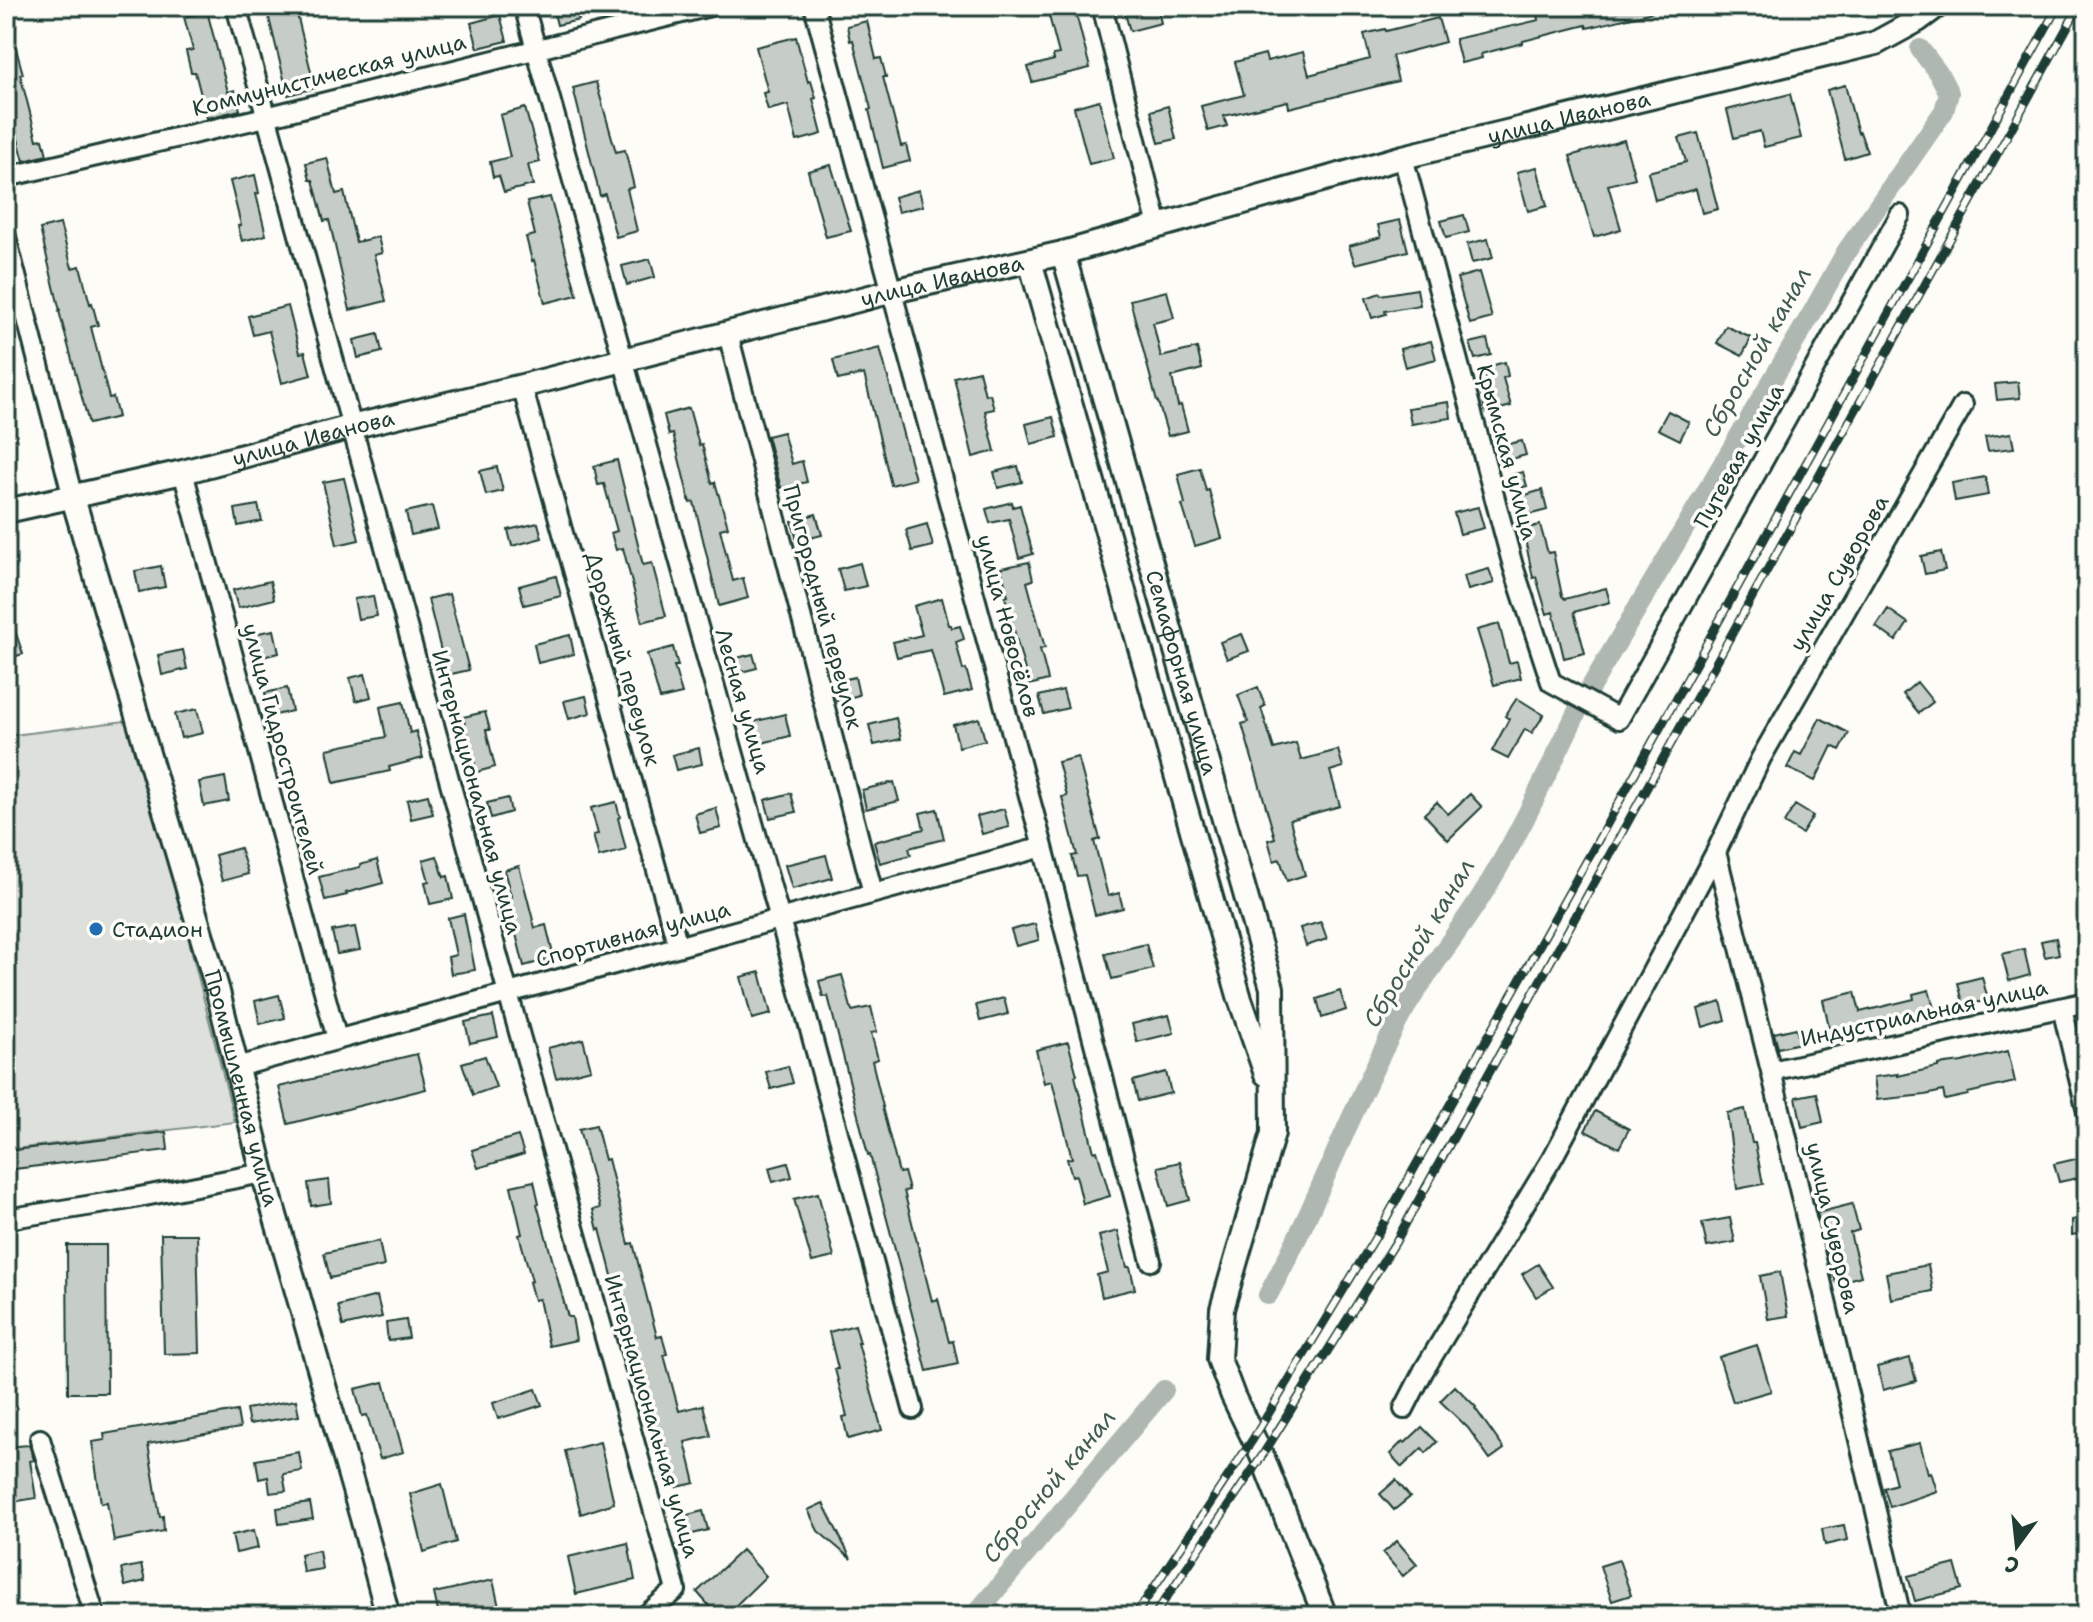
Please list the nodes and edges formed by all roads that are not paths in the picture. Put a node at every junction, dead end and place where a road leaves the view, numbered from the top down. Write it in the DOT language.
graph roads {
  1 [pos="236,6"];
  2 [pos="524,6"];
  3 [pos="710,6"];
  4 [pos="814,6"];
  5 [pos="1102,6"];
  6 [pos="1937,6"];
  7 [pos="535,48"];
  8 [pos="266,117"];
  9 [pos="1403,157"];
  10 [pos="6,177"];
  11 [pos="1900,215"];
  12 [pos="1158,226"];
  13 [pos="6,237"];
  14 [pos="1063,253"];
  15 [pos="1030,261"];
  16 [pos="893,291"];
  17 [pos="728,334"];
  18 [pos="622,360"];
  19 [pos="522,386"];
  20 [pos="1963,405"];
  21 [pos="351,427"];
  22 [pos="183,472"];
  23 [pos="73,498"];
  24 [pos="6,509"];
  25 [pos="1619,719"];
  26 [pos="1043,847"];
  27 [pos="1716,852"];
  28 [pos="873,893"];
  29 [pos="780,919"];
  30 [pos="678,946"];
  31 [pos="1272,988"];
  32 [pos="508,993"];
  33 [pos="1240,999"];
  34 [pos="2087,1002"];
  35 [pos="2062,1008"];
  36 [pos="337,1039"];
  37 [pos="237,1067"];
  38 [pos="1771,1071"];
  39 [pos="1273,1094"];
  40 [pos="2087,1112"];
  41 [pos="263,1173"];
  42 [pos="6,1219"];
  43 [pos="1151,1261"];
  44 [pos="913,1409"];
  45 [pos="1404,1409"];
  46 [pos="40,1439"];
  47 [pos="95,1616"];
  48 [pos="388,1616"];
  49 [pos="645,1616"];
  50 [pos="1325,1616"];
  51 [pos="1901,1616"];
  1 -- 8 [label="street, Интернациональная улица"];
  2 -- 7 [label="street, Лесная улица"];
  3 -- 7 [label="street, Коммунистическая улица"];
  4 -- 16 [label="street, улица Новосёлов"];
  5 -- 12 [label="street"];
  6 -- 9 [label="street, улица Иванова"];
  7 -- 8 [label="street, Коммунистическая улица"];
  7 -- 18 [label="street, Лесная улица"];
  8 -- 10 [label="street, Коммунистическая улица"];
  8 -- 21 [label="street, Интернациональная улица"];
  9 -- 12 [label="street, улица Иванова"];
  9 -- 25 [label="street, Крымская улица"];
  11 -- 25 [label="street, Путевая улица"];
  12 -- 14 [label="street, улица Иванова"];
  13 -- 23 [label="street, Промышленная улица"];
  14 -- 15 [label="street, улица Иванова"];
  14 -- 31 [label="street, Семафорная улица"];
  15 -- 16 [label="street, улица Иванова"];
  15 -- 33 [label="street, Семафорная улица"];
  16 -- 17 [label="street, улица Иванова"];
  16 -- 26 [label="street, улица Новосёлов"];
  17 -- 18 [label="street, улица Иванова"];
  17 -- 28 [label="street, Пригородный переулок"];
  18 -- 19 [label="street, улица Иванова"];
  18 -- 29 [label="street, Лесная улица"];
  19 -- 21 [label="street, улица Иванова"];
  19 -- 30 [label="street, Дорожный переулок"];
  20 -- 27 [label="street, улица Суворова"];
  21 -- 22 [label="street, улица Иванова"];
  21 -- 32 [label="street, Интернациональная улица"];
  22 -- 23 [label="street, улица Иванова"];
  22 -- 36 [label="street, улица Гидростроителей"];
  23 -- 24 [label="street, улица Иванова"];
  23 -- 37 [label="street, Промышленная улица"];
  26 -- 28 [label="street, Спортивная улица"];
  26 -- 43 [label="street, улица Новосёлов"];
  27 -- 38 [label="street, улица Суворова"];
  27 -- 45 [label="street, улица Суворова"];
  28 -- 29 [label="street, Спортивная улица"];
  29 -- 30 [label="street, Спортивная улица"];
  29 -- 44 [label="street, Лесная улица"];
  30 -- 32 [label="street, Спортивная улица"];
  31 -- 33 [label="street"];
  31 -- 39 [label="street, Семафорная улица"];
  32 -- 36 [label="street, Спортивная улица"];
  32 -- 49 [label="street, Интернациональная улица"];
  33 -- 39 [label="street, Семафорная улица"];
  34 -- 35 [label="street, Индустриальная улица"];
  35 -- 38 [label="street, Индустриальная улица"];
  35 -- 40 [label="street"];
  36 -- 37 [label="street, Спортивная улица"];
  37 -- 41 [label="street, Промышленная улица"];
  38 -- 51 [label="street, улица Суворова"];
  39 -- 50 [label="street, Семафорная улица"];
  41 -- 42 [label="street"];
  41 -- 48 [label="street, Промышленная улица"];
  46 -- 47 [label="street"];
}
